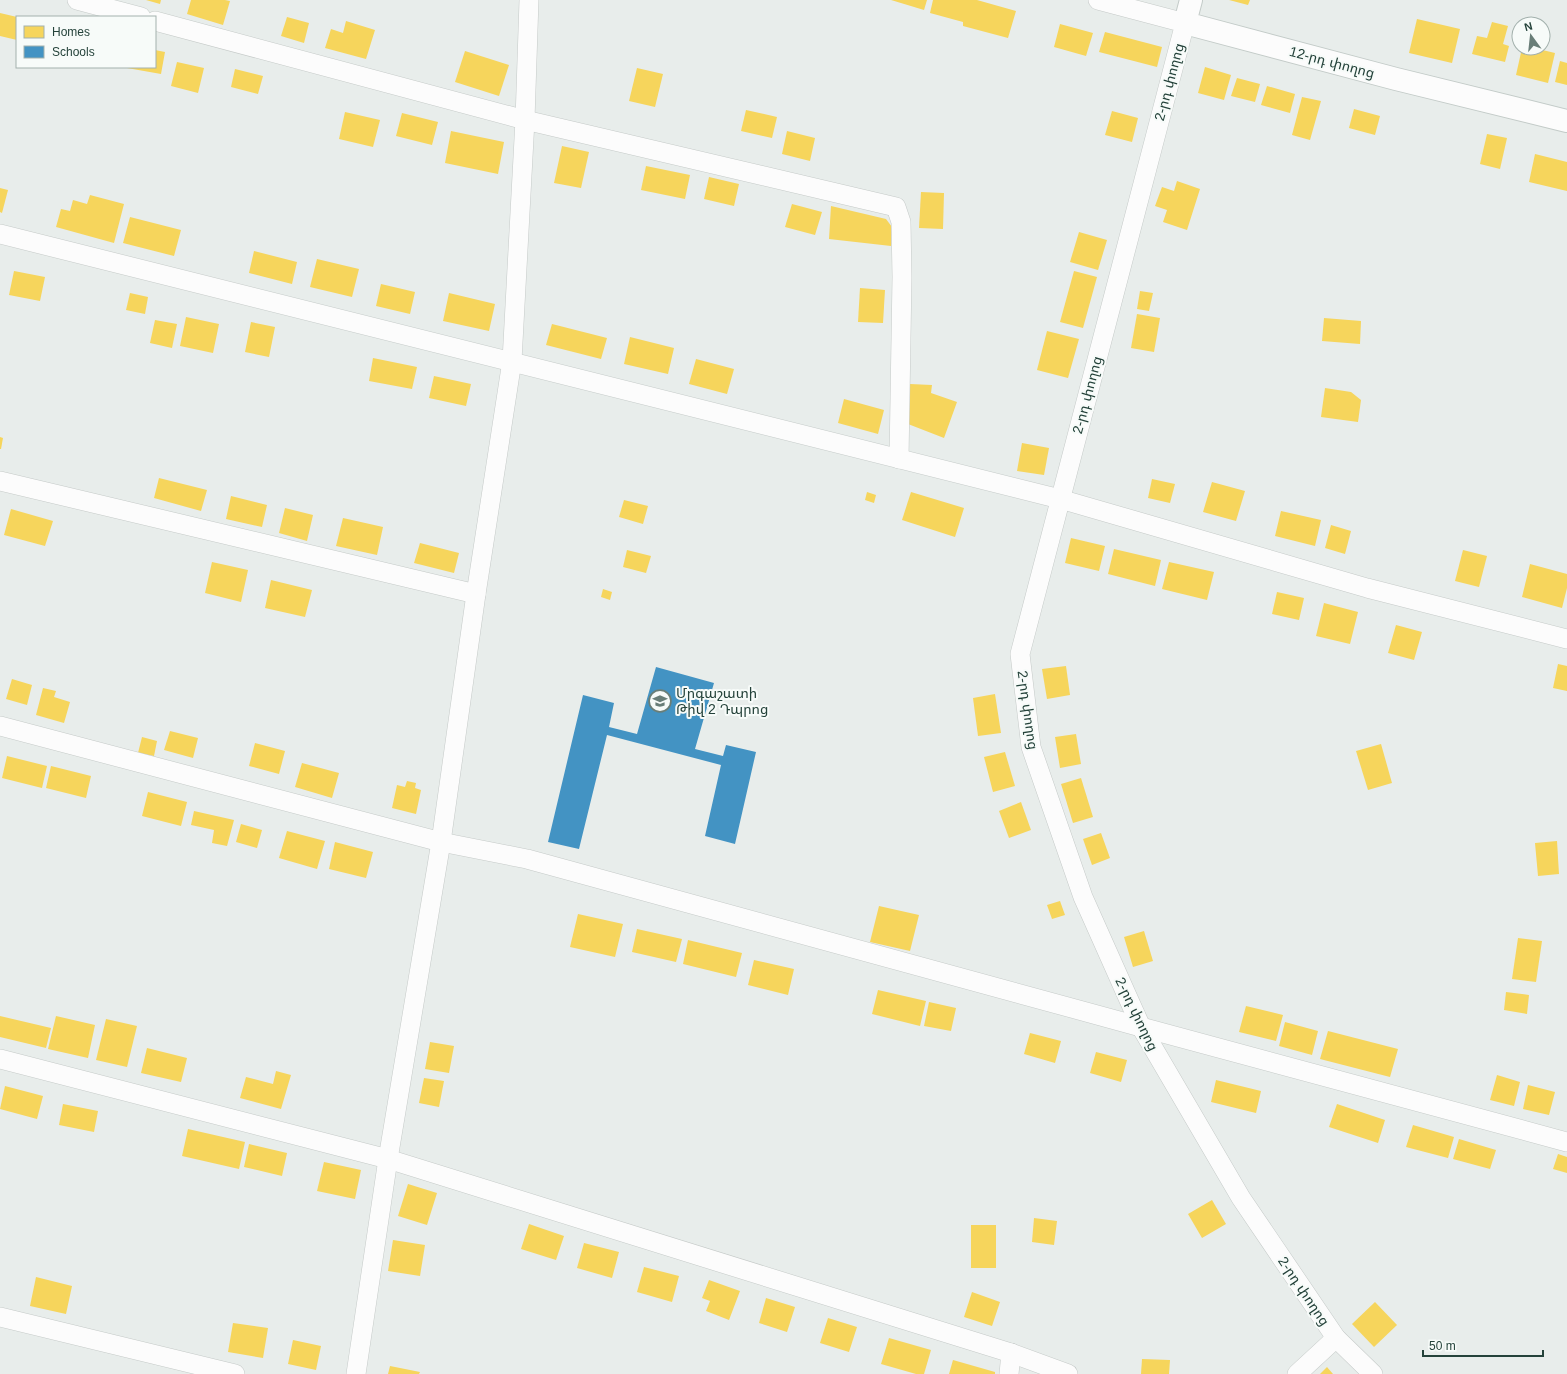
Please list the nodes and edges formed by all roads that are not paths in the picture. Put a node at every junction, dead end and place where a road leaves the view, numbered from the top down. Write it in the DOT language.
graph roads {
  1 [pos="77,0"];
  2 [pos="529,0"];
  3 [pos="1098,0"];
  4 [pos="1191,0"];
  5 [pos="137,16"];
  6 [pos="156,21"];
  7 [pos="1185,23"];
  8 [pos="525,120"];
  9 [pos="1567,121"];
  10 [pos="0,234"];
  11 [pos="512,361"];
  12 [pos="899,459"];
  13 [pos="0,481"];
  14 [pos="1060,499"];
  15 [pos="476,594"];
  16 [pos="1567,639"];
  17 [pos="0,726"];
  18 [pos="441,842"];
  19 [pos="1141,1028"];
  20 [pos="0,1059"];
  21 [pos="1567,1142"];
  22 [pos="388,1159"];
  23 [pos="0,1317"];
  24 [pos="1336,1338"];
  25 [pos="1011,1353"];
  26 [pos="235,1374"];
  27 [pos="356,1374"];
  28 [pos="1009,1374"];
  29 [pos="1068,1374"];
  30 [pos="1297,1374"];
  31 [pos="1373,1374"];
  1 -- 5 [label="street"];
  2 -- 8 [label="street"];
  3 -- 7 [label="street, 12-րդ փողոց"];
  4 -- 7 [label="street, 2-րդ փողոց"];
  6 -- 8 [label="street"];
  7 -- 9 [label="street, 12-րդ փողոց"];
  7 -- 14 [label="street, 2-րդ փողոց"];
  8 -- 11 [label="street"];
  8 -- 12 [label="street"];
  10 -- 11 [label="street"];
  11 -- 12 [label="street"];
  11 -- 15 [label="street"];
  12 -- 14 [label="street"];
  13 -- 15 [label="street"];
  14 -- 16 [label="street"];
  14 -- 19 [label="street, 2-րդ փողոց"];
  15 -- 18 [label="street"];
  17 -- 18 [label="street"];
  18 -- 19 [label="street"];
  18 -- 22 [label="street"];
  19 -- 21 [label="street"];
  19 -- 24 [label="street, 2-րդ փողոց"];
  20 -- 22 [label="street"];
  22 -- 25 [label="street"];
  22 -- 27 [label="street"];
  23 -- 26 [label="street"];
  24 -- 30 [label="street"];
  24 -- 31 [label="street, 2-րդ փողոց"];
  25 -- 28 [label="street"];
  25 -- 29 [label="street"];
}
